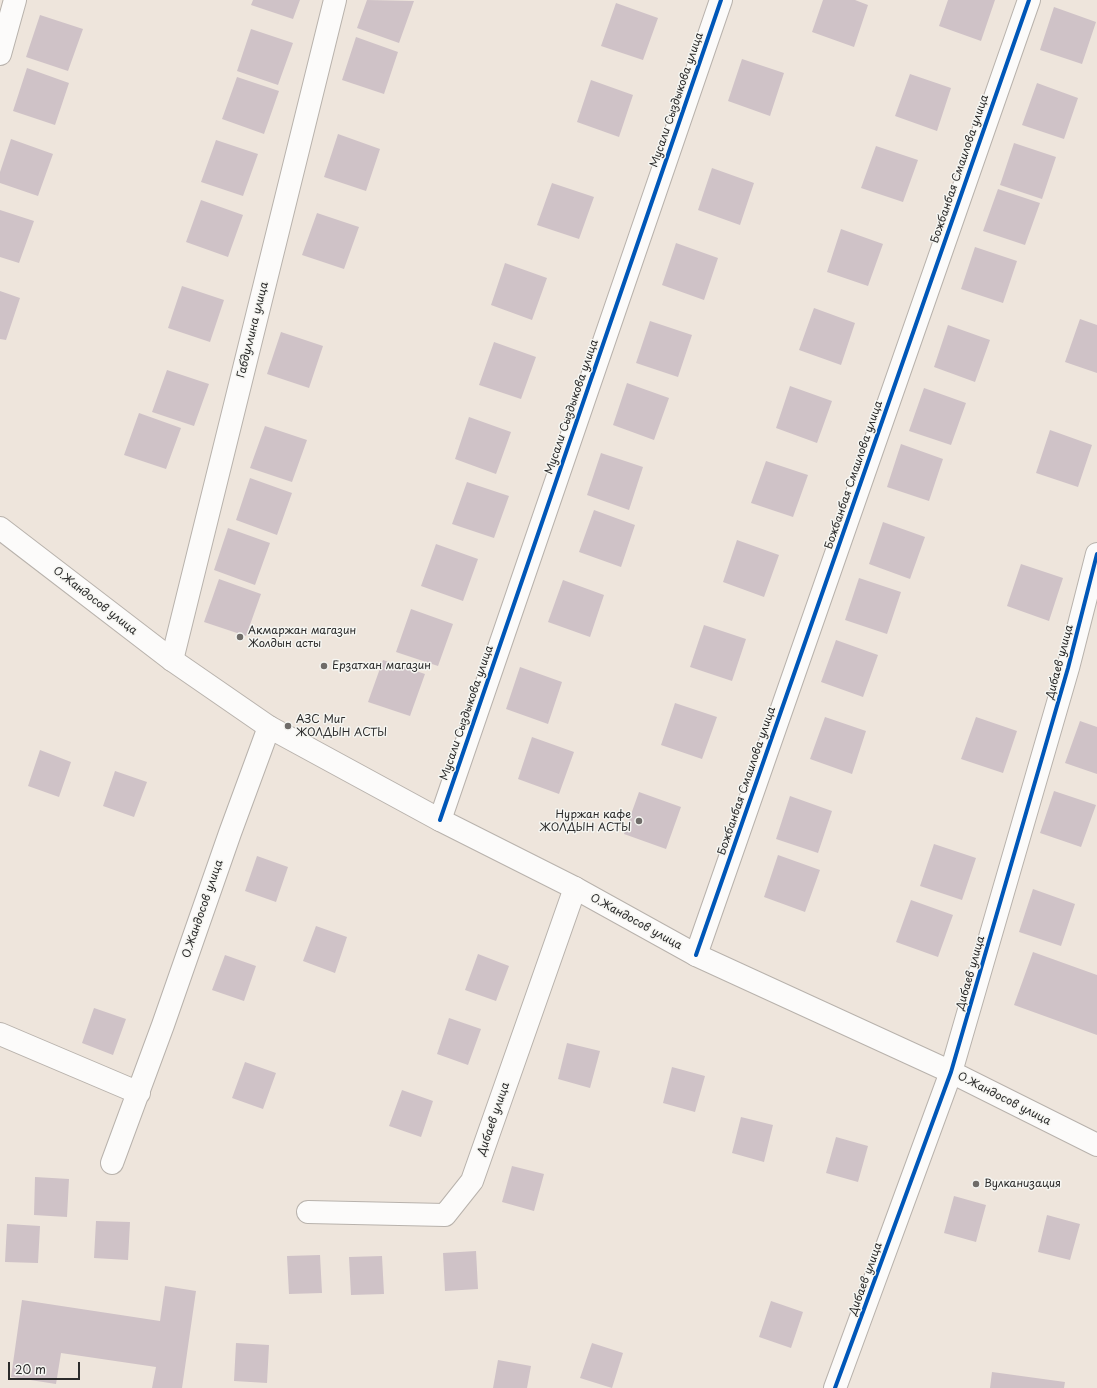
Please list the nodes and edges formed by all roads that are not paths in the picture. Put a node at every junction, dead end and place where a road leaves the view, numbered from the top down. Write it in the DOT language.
graph roads {
  1 [pos="15,0"];
  2 [pos="335,0"];
  3 [pos="721,0"];
  4 [pos="1029,0"];
  5 [pos="0,54"];
  6 [pos="0,528"];
  7 [pos="1097,554"];
  8 [pos="172,660"];
  9 [pos="269,727"];
  10 [pos="440,820"];
  11 [pos="575,888"];
  12 [pos="696,955"];
  13 [pos="0,1034"];
  14 [pos="951,1072"];
  15 [pos="138,1093"];
  16 [pos="1097,1145"];
  17 [pos="112,1163"];
  18 [pos="308,1212"];
  19 [pos="835,1388"];
  1 -- 5 [label="street"];
  2 -- 8 [label="street, Габдуллина улица"];
  3 -- 10 [label="street, Мусали Сыздыкова улица"];
  4 -- 12 [label="street, Божбанбая Смаилова улица"];
  6 -- 8 [label="street, О.Жандосов улица"];
  7 -- 14 [label="street, Дибаев улица"];
  8 -- 9 [label="street, О.Жандосов улица"];
  9 -- 10 [label="street, О.Жандосов улица"];
  9 -- 15 [label="street, О.Жандосов улица"];
  10 -- 11 [label="street, О.Жандосов улица"];
  11 -- 12 [label="street, О.Жандосов улица"];
  11 -- 18 [label="street, Дибаев улица"];
  12 -- 14 [label="street, О.Жандосов улица"];
  13 -- 15 [label="street"];
  14 -- 16 [label="street, О.Жандосов улица"];
  14 -- 19 [label="street, Дибаев улица"];
  15 -- 17 [label="street, О.Жандосов улица"];
}
